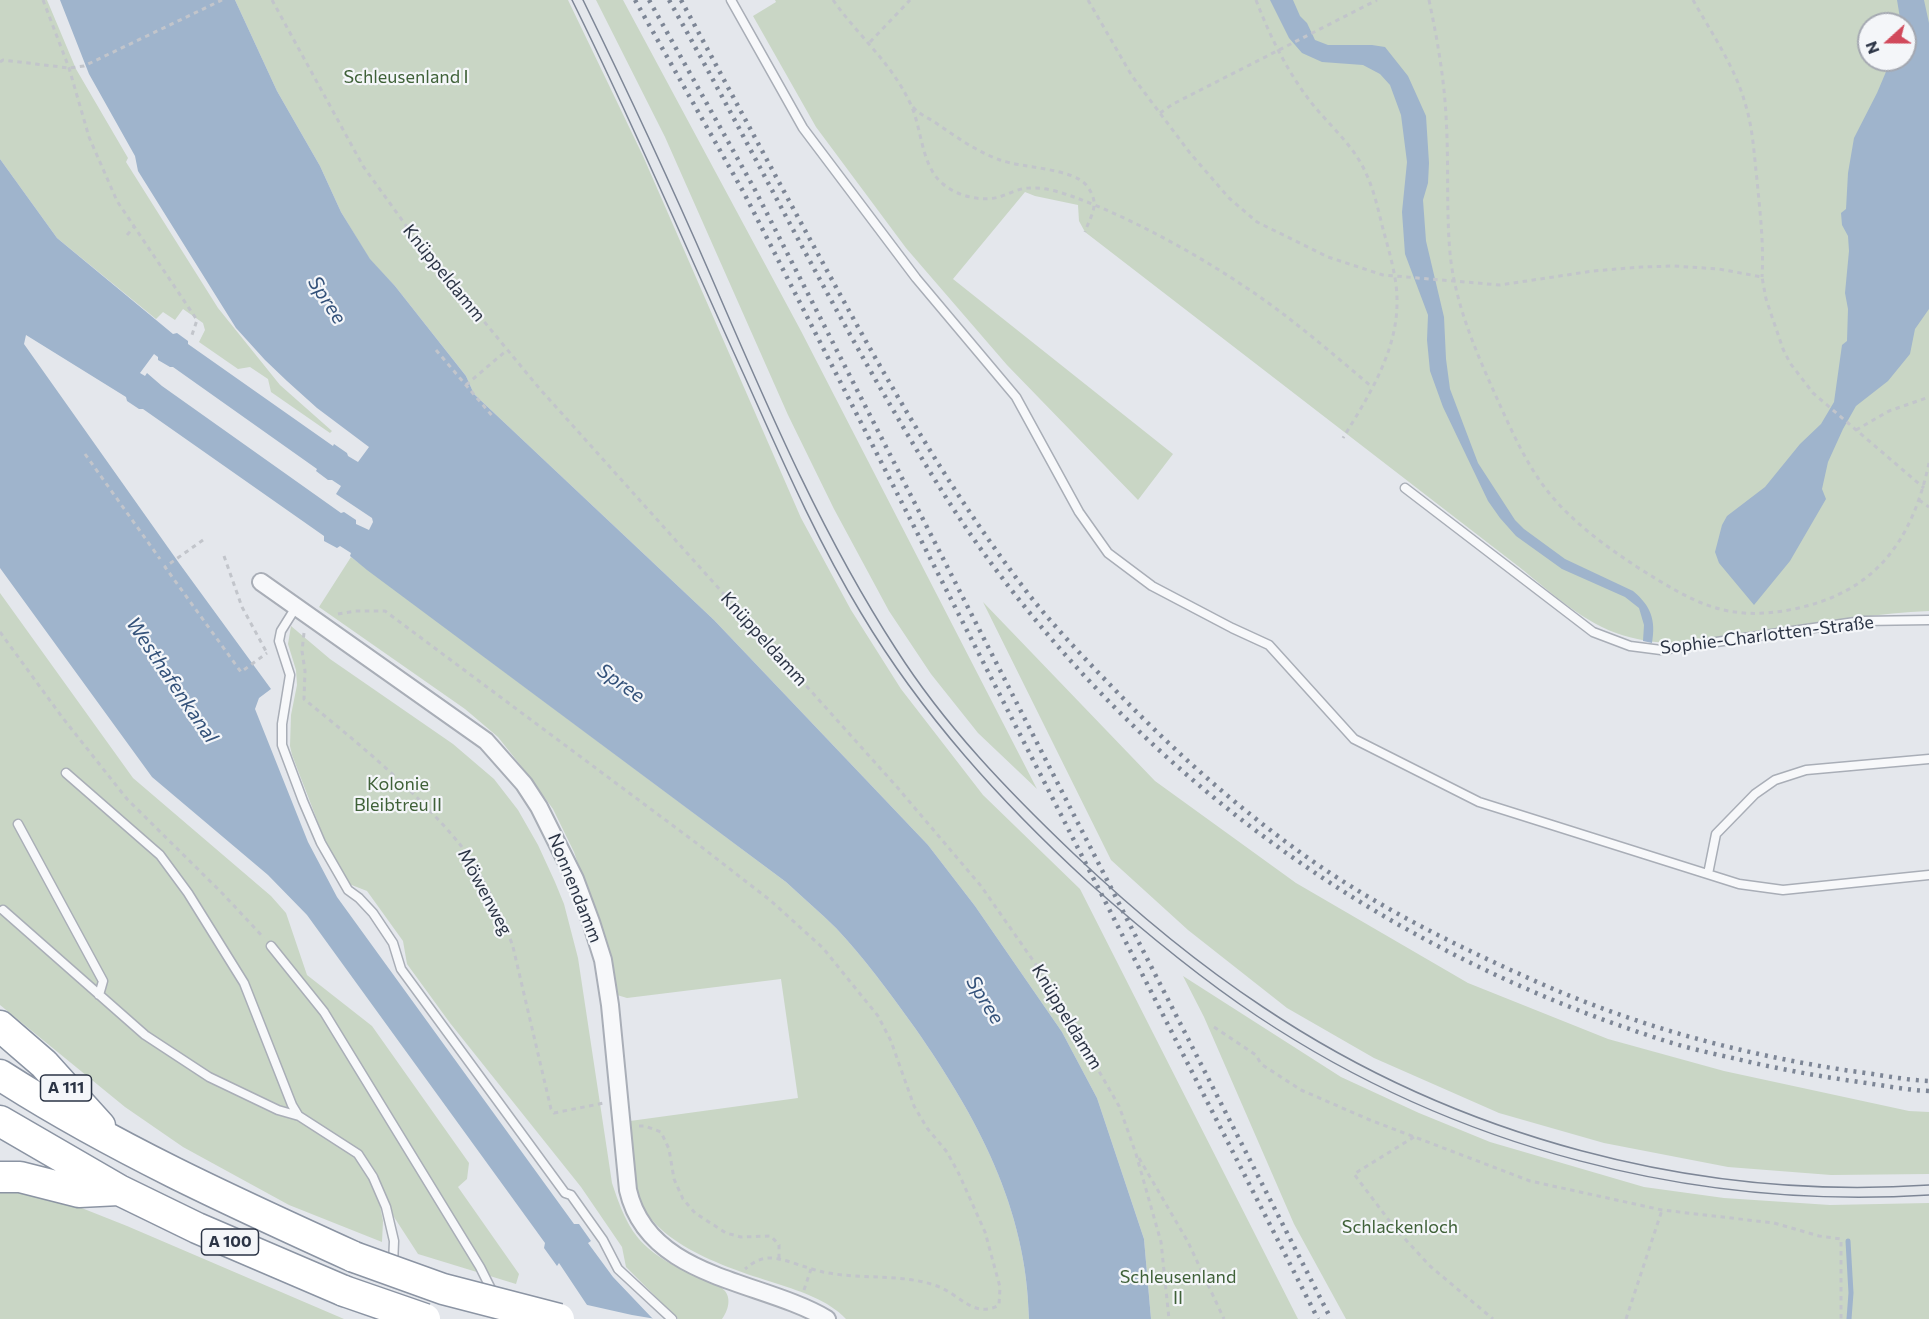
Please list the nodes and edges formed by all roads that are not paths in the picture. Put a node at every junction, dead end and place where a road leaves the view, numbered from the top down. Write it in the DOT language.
graph roads {
  1 [pos="731,0"];
  2 [pos="1405,488"];
  3 [pos="261,582"];
  4 [pos="293,612"];
  5 [pos="1929,620"];
  6 [pos="1929,759"];
  7 [pos="66,773"];
  8 [pos="18,824"];
  9 [pos="1708,874"];
  10 [pos="1929,875"];
  11 [pos="3,910"];
  12 [pos="271,946"];
  13 [pos="99,995"];
  14 [pos="0,1026"];
  15 [pos="0,1075"];
  16 [pos="299,1116"];
  17 [pos="0,1121"];
  18 [pos="114,1142"];
  19 [pos="0,1177"];
  20 [pos="119,1190"];
  21 [pos="393,1285"];
  22 [pos="393,1296"];
  23 [pos="392,1307"];
  24 [pos="392,1319"];
  25 [pos="423,1319"];
  26 [pos="507,1319"];
  27 [pos="559,1319"];
  28 [pos="672,1319"];
  29 [pos="827,1319"];
  1 -- 9 [label="lane"];
  2 -- 5 [label="lane, Sophie-Charlotten-Straße"];
  3 -- 4 [label="street, Nonnendamm"];
  4 -- 28 [label="lane"];
  4 -- 29 [label="street, Nonnendamm"];
  6 -- 9 [label="lane"];
  7 -- 16 [label="lane"];
  8 -- 13 [label="lane"];
  9 -- 10 [label="lane"];
  11 -- 13 [label="lane"];
  12 -- 26 [label="lane"];
  13 -- 16 [label="lane"];
  14 -- 18 [label="highway, A 111"];
  15 -- 18 [label="highway, A 100"];
  16 -- 21 [label="lane"];
  17 -- 20 [label="highway, A 100"];
  18 -- 27 [label="highway, A 100, bridge"];
  19 -- 20 [label="highway"];
  20 -- 25 [label="highway, A 100, bridge"];
  22 -- 23 [label="lane"];
  23 -- 24 [label="lane"];
  23 -- 25 [label="lane"];
}
